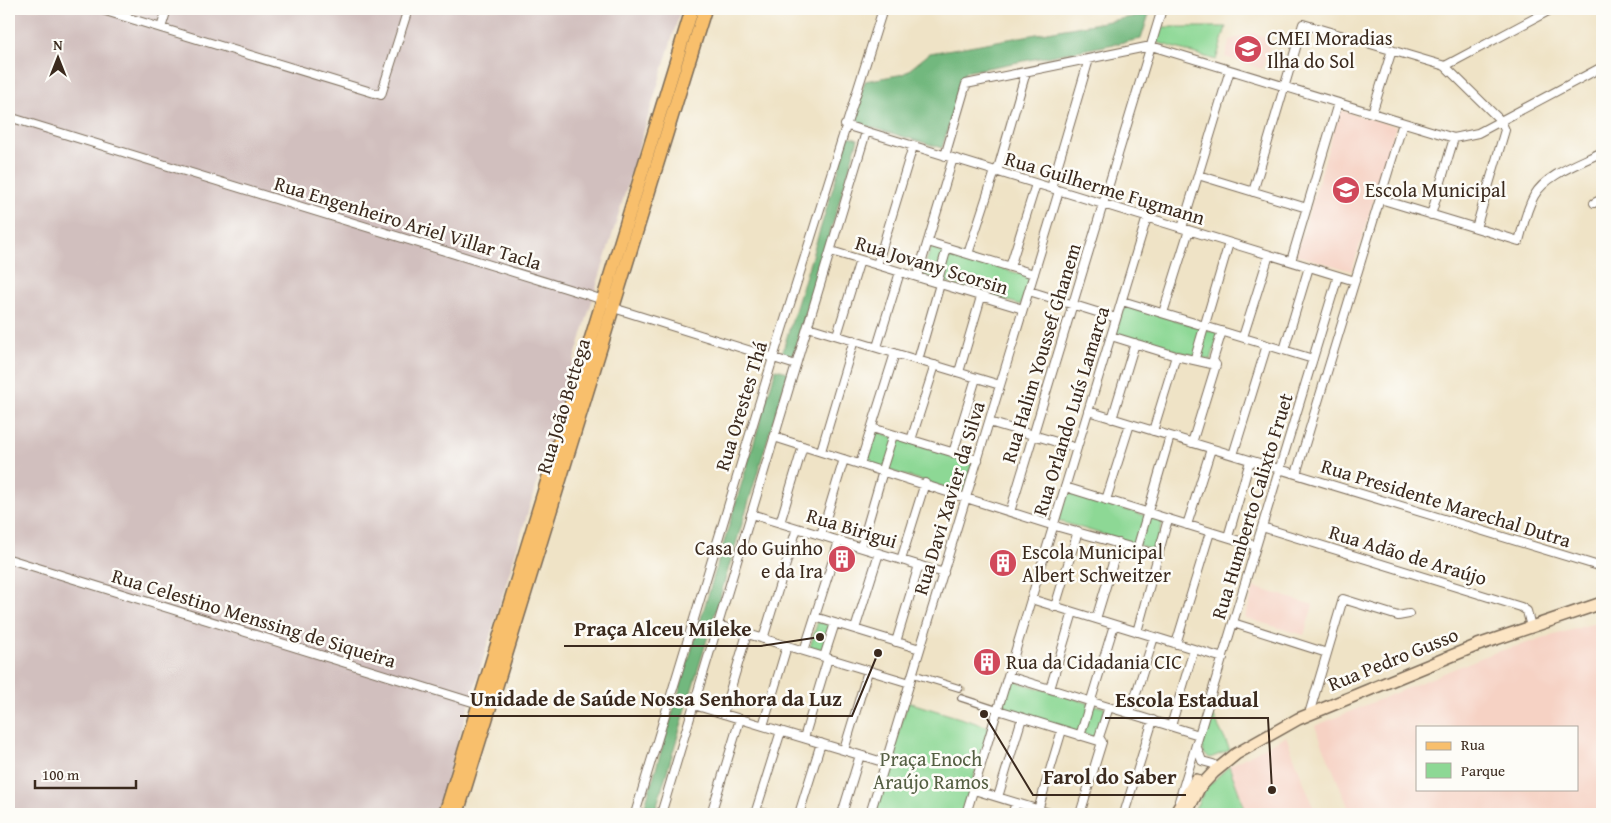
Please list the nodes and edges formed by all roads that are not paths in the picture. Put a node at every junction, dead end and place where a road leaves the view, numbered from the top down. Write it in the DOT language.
graph roads {
  1 [pos="99,9"];
  2 [pos="167,9"];
  3 [pos="408,9"];
  4 [pos="692,9"];
  5 [pos="705,9"];
  6 [pos="883,9"];
  7 [pos="1162,9"];
  8 [pos="1552,9"];
  9 [pos="161,28"];
  10 [pos="688,42"];
  11 [pos="1151,46"];
  12 [pos="1392,50"];
  13 [pos="1089,59"];
  14 [pos="1445,66"];
  15 [pos="1602,67"];
  16 [pos="1230,70"];
  17 [pos="1026,72"];
  18 [pos="1284,86"];
  19 [pos="1338,103"];
  20 [pos="1372,113"];
  21 [pos="9,117"];
  22 [pos="1500,121"];
  23 [pos="1404,123"];
  24 [pos="845,125"];
  25 [pos="866,132"];
  26 [pos="1454,138"];
  27 [pos="913,146"];
  28 [pos="1602,152"];
  29 [pos="949,157"];
  30 [pos="996,171"];
  31 [pos="1198,175"];
  32 [pos="1036,184"];
  33 [pos="1055,190"];
  34 [pos="1253,192"];
  35 [pos="1602,198"];
  36 [pos="1380,200"];
  37 [pos="1594,203"];
  38 [pos="1103,204"];
  39 [pos="1307,208"];
  40 [pos="1431,215"];
  41 [pos="1147,218"];
  42 [pos="1476,228"];
  43 [pos="1185,229"];
  44 [pos="928,242"];
  45 [pos="1229,242"];
  46 [pos="947,248"];
  47 [pos="831,251"];
  48 [pos="968,254"];
  49 [pos="1269,255"];
  50 [pos="860,260"];
  51 [pos="1291,261"];
  52 [pos="877,265"];
  53 [pos="1010,267"];
  54 [pos="1309,267"];
  55 [pos="900,272"];
  56 [pos="1034,274"];
  57 [pos="1338,276"];
  58 [pos="918,277"];
  59 [pos="1355,281"];
  60 [pos="938,283"];
  61 [pos="1029,291"];
  62 [pos="981,296"];
  63 [pos="1122,300"];
  64 [pos="608,304"];
  65 [pos="1072,304"];
  66 [pos="1024,309"];
  67 [pos="1163,313"];
  68 [pos="1116,318"];
  69 [pos="808,326"];
  70 [pos="1204,326"];
  71 [pos="1222,331"];
  72 [pos="837,335"];
  73 [pos="1111,336"];
  74 [pos="1243,337"];
  75 [pos="854,340"];
  76 [pos="1135,343"];
  77 [pos="1267,345"];
  78 [pos="877,347"];
  79 [pos="1284,350"];
  80 [pos="895,353"];
  81 [pos="1176,356"];
  82 [pos="772,358"];
  83 [pos="1194,358"];
  84 [pos="1313,358"];
  85 [pos="918,360"];
  86 [pos="935,365"];
  87 [pos="1216,365"];
  88 [pos="796,366"];
  89 [pos="959,372"];
  90 [pos="976,378"];
  91 [pos="1000,385"];
  92 [pos="1088,411"];
  93 [pos="1112,419"];
  94 [pos="989,422"];
  95 [pos="1130,424"];
  96 [pos="872,428"];
  97 [pos="1153,431"];
  98 [pos="893,435"];
  99 [pos="1033,435"];
  100 [pos="1170,436"];
  101 [pos="774,437"];
  102 [pos="911,440"];
  103 [pos="1192,443"];
  104 [pos="803,446"];
  105 [pos="1077,448"];
  106 [pos="1211,449"];
  107 [pos="820,451"];
  108 [pos="953,453"];
  109 [pos="1233,455"];
  110 [pos="844,459"];
  111 [pos="978,460"];
  112 [pos="1250,461"];
  113 [pos="860,464"];
  114 [pos="1280,469"];
  115 [pos="883,471"];
  116 [pos="1296,474"];
  117 [pos="925,484"];
  118 [pos="1065,487"];
  119 [pos="967,496"];
  120 [pos="1106,500"];
  121 [pos="1010,512"];
  122 [pos="1147,512"];
  123 [pos="751,514"];
  124 [pos="1168,519"];
  125 [pos="780,523"];
  126 [pos="1054,524"];
  127 [pos="1187,525"];
  128 [pos="1262,527"];
  129 [pos="797,528"];
  130 [pos="1078,531"];
  131 [pos="1210,532"];
  132 [pos="821,535"];
  133 [pos="1228,537"];
  134 [pos="838,541"];
  135 [pos="1119,543"];
  136 [pos="1256,546"];
  137 [pos="861,547"];
  138 [pos="1137,548"];
  139 [pos="879,553"];
  140 [pos="1159,555"];
  141 [pos="9,559"];
  142 [pos="901,560"];
  143 [pos="919,565"];
  144 [pos="1602,567"];
  145 [pos="944,573"];
  146 [pos="1031,600"];
  147 [pos="1602,604"];
  148 [pos="1055,607"];
  149 [pos="1602,610"];
  150 [pos="1073,612"];
  151 [pos="1409,614"];
  152 [pos="1571,615"];
  153 [pos="815,617"];
  154 [pos="1096,619"];
  155 [pos="835,623"];
  156 [pos="1233,623"];
  157 [pos="718,625"];
  158 [pos="1114,625"];
  159 [pos="1531,627"];
  160 [pos="855,629"];
  161 [pos="1137,632"];
  162 [pos="747,634"];
  163 [pos="1154,637"];
  164 [pos="763,639"];
  165 [pos="896,642"];
  166 [pos="1176,644"];
  167 [pos="787,646"];
  168 [pos="920,649"];
  169 [pos="1194,649"];
  170 [pos="804,651"];
  171 [pos="1327,653"];
  172 [pos="826,658"];
  173 [pos="1223,658"];
  174 [pos="868,670"];
  175 [pos="913,674"];
  176 [pos="1008,676"];
  177 [pos="910,684"];
  178 [pos="959,688"];
  179 [pos="1050,689"];
  180 [pos="961,698"];
  181 [pos="1091,701"];
  182 [pos="484,705"];
  183 [pos="694,705"];
  184 [pos="1109,707"];
  185 [pos="998,710"];
  186 [pos="1130,713"];
  187 [pos="722,714"];
  188 [pos="1309,714"];
  189 [pos="1022,718"];
  190 [pos="740,719"];
  191 [pos="1153,720"];
  192 [pos="763,726"];
  193 [pos="1171,726"];
  194 [pos="1062,730"];
  195 [pos="781,731"];
  196 [pos="1199,734"];
  197 [pos="1080,736"];
  198 [pos="804,738"];
  199 [pos="1102,742"];
  200 [pos="821,744"];
  201 [pos="1196,745"];
  202 [pos="844,750"];
  203 [pos="1236,754"];
  204 [pos="860,755"];
  205 [pos="886,763"];
  206 [pos="1212,764"];
  207 [pos="974,790"];
  208 [pos="998,797"];
  209 [pos="1016,803"];
  210 [pos="1038,810"];
  211 [pos="756,813"];
  212 [pos="445,814"];
  213 [pos="457,814"];
  214 [pos="638,814"];
  215 [pos="661,814"];
  216 [pos="711,814"];
  217 [pos="767,814"];
  218 [pos="799,814"];
  219 [pos="842,814"];
  220 [pos="870,814"];
  221 [pos="966,814"];
  222 [pos="1012,814"];
  223 [pos="1053,814"];
  224 [pos="1080,814"];
  225 [pos="1124,814"];
  226 [pos="1179,814"];
  1 -- 9 [label="street"];
  2 -- 9 [label="street"];
  3 -- 9 [label="street"];
  4 -- 10 [label="main road, Rua João Bettega"];
  5 -- 10 [label="main road, Rua João Bettega"];
  6 -- 24 [label="street, Rua Orestes Thá"];
  7 -- 11 [label="street, Rua Halim Youssef Ghanem"];
  8 -- 14 [label="street"];
  10 -- 64 [label="main road, Rua João Bettega"];
  11 -- 13 [label="street"];
  11 -- 16 [label="street"];
  11 -- 38 [label="street, Rua Halim Youssef Ghanem"];
  12 -- 14 [label="street"];
  12 -- 18 [label="street"];
  12 -- 20 [label="street"];
  13 -- 17 [label="street"];
  13 -- 33 [label="street, Rua Davi Xavier da Silva"];
  14 -- 22 [label="street"];
  15 -- 22 [label="street"];
  16 -- 18 [label="street"];
  16 -- 31 [label="street"];
  17 -- 29 [label="street"];
  17 -- 30 [label="street"];
  18 -- 19 [label="street"];
  18 -- 34 [label="street"];
  19 -- 20 [label="street"];
  19 -- 39 [label="street"];
  20 -- 23 [label="street"];
  21 -- 64 [label="street, Rua Engenheiro Ariel Villar Tacla"];
  22 -- 26 [label="street"];
  22 -- 42 [label="street"];
  23 -- 26 [label="street"];
  23 -- 36 [label="street"];
  24 -- 25 [label="street, Rua Guilherme Fugmann"];
  24 -- 82 [label="street, Rua Orestes Thá"];
  25 -- 27 [label="street, Rua Guilherme Fugmann"];
  25 -- 47 [label="street"];
  26 -- 40 [label="street"];
  27 -- 29 [label="street, Rua Guilherme Fugmann"];
  27 -- 52 [label="street"];
  28 -- 42 [label="street"];
  29 -- 30 [label="street, Rua Guilherme Fugmann"];
  29 -- 44 [label="street"];
  30 -- 32 [label="street, Rua Guilherme Fugmann"];
  30 -- 48 [label="street"];
  31 -- 34 [label="street"];
  31 -- 43 [label="street"];
  32 -- 33 [label="street, Rua Guilherme Fugmann"];
  32 -- 53 [label="street"];
  33 -- 38 [label="street, Rua Guilherme Fugmann"];
  33 -- 56 [label="street, Rua Davi Xavier da Silva"];
  34 -- 39 [label="street"];
  35 -- 37 [label="street"];
  36 -- 40 [label="street"];
  36 -- 59 [label="street"];
  38 -- 41 [label="street, Rua Guilherme Fugmann"];
  38 -- 65 [label="street, Rua Halim Youssef Ghanem"];
  39 -- 51 [label="street"];
  40 -- 42 [label="street"];
  41 -- 43 [label="street, Rua Guilherme Fugmann"];
  41 -- 63 [label="street, Rua Orlando Luís Lamarca"];
  43 -- 45 [label="street, Rua Guilherme Fugmann"];
  43 -- 67 [label="street"];
  44 -- 46 [label="street"];
  44 -- 58 [label="street"];
  45 -- 49 [label="street, Rua Guilherme Fugmann"];
  45 -- 70 [label="street"];
  46 -- 48 [label="street"];
  46 -- 60 [label="street"];
  47 -- 50 [label="street, Rua Jovany Scorsin"];
  47 -- 69 [label="street"];
  48 -- 53 [label="street"];
  49 -- 51 [label="street, Rua Guilherme Fugmann"];
  49 -- 74 [label="street"];
  50 -- 52 [label="street, Rua Jovany Scorsin"];
  50 -- 72 [label="street"];
  51 -- 54 [label="street, Rua Guilherme Fugmann"];
  52 -- 55 [label="street, Rua Jovany Scorsin"];
  53 -- 56 [label="street"];
  54 -- 57 [label="street, Rua Guilherme Fugmann"];
  54 -- 79 [label="street"];
  55 -- 58 [label="street, Rua Jovany Scorsin"];
  55 -- 78 [label="street"];
  56 -- 61 [label="street, Rua Davi Xavier da Silva"];
  57 -- 59 [label="street, Rua Guilherme Fugmann"];
  57 -- 84 [label="street, Rua Humberto Calixto Fruet"];
  58 -- 60 [label="street, Rua Jovany Scorsin"];
  59 -- 116 [label="street"];
  60 -- 62 [label="street, Rua Jovany Scorsin"];
  60 -- 85 [label="street"];
  61 -- 65 [label="street"];
  61 -- 66 [label="street, Rua Davi Xavier da Silva"];
  62 -- 66 [label="street, Rua Jovany Scorsin"];
  62 -- 89 [label="street"];
  63 -- 67 [label="street"];
  63 -- 68 [label="street, Rua Orlando Luís Lamarca"];
  64 -- 82 [label="street, Rua Engenheiro Ariel Villar Tacla"];
  64 -- 182 [label="main road, Rua João Bettega"];
  65 -- 68 [label="street"];
  65 -- 99 [label="street, Rua Halim Youssef Ghanem"];
  66 -- 91 [label="street, Rua Davi Xavier da Silva"];
  67 -- 70 [label="street"];
  68 -- 73 [label="street, Rua Orlando Luís Lamarca"];
  69 -- 72 [label="street"];
  69 -- 88 [label="street"];
  70 -- 71 [label="street"];
  70 -- 83 [label="street"];
  71 -- 74 [label="street"];
  71 -- 87 [label="street"];
  72 -- 75 [label="street"];
  73 -- 76 [label="street"];
  73 -- 92 [label="street, Rua Orlando Luís Lamarca"];
  74 -- 77 [label="street"];
  75 -- 78 [label="street"];
  75 -- 107 [label="street"];
  76 -- 81 [label="street"];
  76 -- 93 [label="street"];
  77 -- 79 [label="street"];
  77 -- 109 [label="street"];
  78 -- 80 [label="street"];
  79 -- 84 [label="street"];
  80 -- 85 [label="street"];
  80 -- 96 [label="street"];
  81 -- 83 [label="street"];
  81 -- 97 [label="street"];
  82 -- 88 [label="street, Rua Engenheiro Ariel Villar Tacla"];
  82 -- 214 [label="street, Rua Orestes Thá"];
  83 -- 87 [label="street"];
  84 -- 114 [label="street, Rua Humberto Calixto Fruet"];
  85 -- 86 [label="street"];
  86 -- 89 [label="street"];
  86 -- 102 [label="street"];
  87 -- 103 [label="street"];
  88 -- 101 [label="street"];
  89 -- 90 [label="street"];
  90 -- 91 [label="street"];
  90 -- 108 [label="street"];
  91 -- 94 [label="street, Rua Davi Xavier da Silva"];
  92 -- 93 [label="street, Rua Presidente Marechal Dutra"];
  92 -- 105 [label="street, Rua Orlando Luís Lamarca"];
  93 -- 95 [label="street, Rua Presidente Marechal Dutra"];
  94 -- 99 [label="street"];
  94 -- 111 [label="street, Rua Davi Xavier da Silva"];
  95 -- 97 [label="street, Rua Presidente Marechal Dutra"];
  95 -- 120 [label="street"];
  96 -- 98 [label="street"];
  96 -- 113 [label="street"];
  97 -- 100 [label="street, Rua Presidente Marechal Dutra"];
  98 -- 102 [label="street"];
  98 -- 115 [label="street"];
  99 -- 105 [label="street"];
  99 -- 121 [label="street, Rua Halim Youssef Ghanem"];
  100 -- 103 [label="street, Rua Presidente Marechal Dutra"];
  100 -- 122 [label="street"];
  101 -- 104 [label="street"];
  101 -- 123 [label="street"];
  102 -- 108 [label="street"];
  103 -- 106 [label="street, Rua Presidente Marechal Dutra"];
  104 -- 107 [label="street"];
  104 -- 125 [label="street"];
  105 -- 118 [label="street, Rua Orlando Luís Lamarca"];
  106 -- 109 [label="street, Rua Presidente Marechal Dutra"];
  106 -- 127 [label="street"];
  107 -- 110 [label="street"];
  108 -- 111 [label="street"];
  109 -- 112 [label="street, Rua Presidente Marechal Dutra"];
  110 -- 113 [label="street"];
  110 -- 132 [label="street"];
  111 -- 119 [label="street, Rua Davi Xavier da Silva"];
  112 -- 114 [label="street, Rua Presidente Marechal Dutra"];
  112 -- 133 [label="street"];
  113 -- 115 [label="street"];
  114 -- 116 [label="street, Rua Presidente Marechal Dutra"];
  114 -- 128 [label="street, Rua Humberto Calixto Fruet"];
  115 -- 117 [label="street"];
  115 -- 137 [label="street"];
  116 -- 144 [label="street, Rua Presidente Marechal Dutra"];
  117 -- 119 [label="street"];
  117 -- 142 [label="street"];
  118 -- 120 [label="street"];
  118 -- 126 [label="street, Rua Orlando Luís Lamarca"];
  119 -- 121 [label="street"];
  119 -- 145 [label="street, Rua Davi Xavier da Silva"];
  120 -- 122 [label="street"];
  121 -- 126 [label="street"];
  122 -- 124 [label="street"];
  122 -- 138 [label="street"];
  123 -- 125 [label="street, Rua Birigui"];
  123 -- 157 [label="street"];
  124 -- 127 [label="street"];
  124 -- 140 [label="street"];
  125 -- 129 [label="street, Rua Birigui"];
  126 -- 130 [label="street"];
  126 -- 146 [label="street, Rua Orlando Luís Lamarca"];
  127 -- 131 [label="street"];
  128 -- 136 [label="street, Rua Humberto Calixto Fruet"];
  128 -- 159 [label="street, Rua Adão de Araújo"];
  129 -- 132 [label="street, Rua Birigui"];
  129 -- 164 [label="street"];
  130 -- 135 [label="street"];
  130 -- 148 [label="street"];
  131 -- 133 [label="street"];
  131 -- 166 [label="street"];
  132 -- 134 [label="street, Rua Birigui"];
  133 -- 136 [label="street"];
  134 -- 137 [label="street, Rua Birigui"];
  134 -- 153 [label="street"];
  135 -- 138 [label="street"];
  135 -- 154 [label="street"];
  136 -- 156 [label="street, Rua Humberto Calixto Fruet"];
  137 -- 139 [label="street, Rua Birigui"];
  138 -- 140 [label="street"];
  139 -- 142 [label="street, Rua Birigui"];
  139 -- 160 [label="street"];
  140 -- 161 [label="street"];
  141 -- 182 [label="street, Rua Celestino Menssing de Siqueira"];
  142 -- 143 [label="street, Rua Birigui"];
  143 -- 145 [label="street, Rua Birigui"];
  143 -- 165 [label="street"];
  145 -- 168 [label="street, Rua Davi Xavier da Silva"];
  146 -- 148 [label="street"];
  146 -- 176 [label="street, Rua Orlando Luís Lamarca"];
  147 -- 152 [label="main road, Rua Pedro Gusso"];
  148 -- 150 [label="street"];
  149 -- 152 [label="main road, Rua Pedro Gusso"];
  150 -- 154 [label="street"];
  150 -- 179 [label="street"];
  151 -- 171 [label="street"];
  152 -- 159 [label="main road, Rua Pedro Gusso"];
  153 -- 155 [label="street"];
  153 -- 170 [label="street"];
  154 -- 158 [label="street"];
  155 -- 160 [label="street"];
  155 -- 172 [label="street"];
  156 -- 171 [label="street"];
  156 -- 173 [label="street, Rua Humberto Calixto Fruet"];
  157 -- 162 [label="street"];
  157 -- 183 [label="street"];
  158 -- 161 [label="street"];
  158 -- 181 [label="street"];
  159 -- 188 [label="main road, Rua Pedro Gusso"];
  160 -- 165 [label="street"];
  161 -- 163 [label="street"];
  162 -- 164 [label="street"];
  162 -- 187 [label="street"];
  163 -- 166 [label="street"];
  163 -- 186 [label="street"];
  164 -- 167 [label="street"];
  165 -- 168 [label="street"];
  166 -- 169 [label="street"];
  167 -- 170 [label="street"];
  167 -- 192 [label="street"];
  168 -- 175 [label="street, Rua Davi Xavier da Silva"];
  169 -- 173 [label="street"];
  169 -- 193 [label="street"];
  170 -- 172 [label="street"];
  171 -- 188 [label="street"];
  172 -- 174 [label="street"];
  172 -- 198 [label="street"];
  173 -- 196 [label="street, Rua Humberto Calixto Fruet"];
  174 -- 177 [label="street"];
  174 -- 202 [label="street"];
  175 -- 177 [label="street, Rua Davi Xavier da Silva"];
  175 -- 178 [label="street"];
  176 -- 179 [label="street"];
  176 -- 185 [label="street, Rua Orlando Luís Lamarca"];
  177 -- 205 [label="street, Rua Davi Xavier da Silva"];
  179 -- 181 [label="street"];
  180 -- 185 [label="street"];
  181 -- 184 [label="street"];
  181 -- 197 [label="street"];
  182 -- 212 [label="main road, Rua João Bettega"];
  182 -- 213 [label="main road, Rua João Bettega"];
  183 -- 187 [label="street"];
  183 -- 215 [label="street"];
  184 -- 186 [label="street"];
  184 -- 199 [label="street"];
  185 -- 189 [label="street"];
  185 -- 207 [label="street, Rua Orlando Luís Lamarca"];
  186 -- 191 [label="street"];
  187 -- 190 [label="street"];
  188 -- 203 [label="main road, Rua Pedro Gusso"];
  189 -- 194 [label="street"];
  189 -- 208 [label="street"];
  190 -- 192 [label="street"];
  190 -- 216 [label="street"];
  191 -- 193 [label="street"];
  191 -- 225 [label="street"];
  192 -- 195 [label="street"];
  193 -- 196 [label="street"];
  194 -- 197 [label="street"];
  194 -- 210 [label="street"];
  195 -- 198 [label="street"];
  195 -- 211 [label="street"];
  196 -- 201 [label="street, Rua Humberto Calixto Fruet"];
  197 -- 199 [label="street"];
  198 -- 200 [label="street"];
  199 -- 224 [label="street"];
  200 -- 202 [label="street"];
  200 -- 218 [label="street"];
  201 -- 206 [label="street"];
  201 -- 226 [label="street, Rua Humberto Calixto Fruet"];
  202 -- 204 [label="street"];
  203 -- 206 [label="main road, Rua Pedro Gusso"];
  203 -- 226 [label="main road, Rua Pedro Gusso"];
  204 -- 205 [label="street"];
  204 -- 219 [label="street"];
  205 -- 220 [label="street, Rua Davi Xavier da Silva"];
  206 -- 226 [label="main road, Rua Pedro Gusso"];
  207 -- 208 [label="street"];
  207 -- 221 [label="street, Rua Orlando Luís Lamarca"];
  208 -- 209 [label="street"];
  209 -- 210 [label="street"];
  209 -- 222 [label="street"];
  210 -- 223 [label="street"];
  211 -- 217 [label="street"];
}
